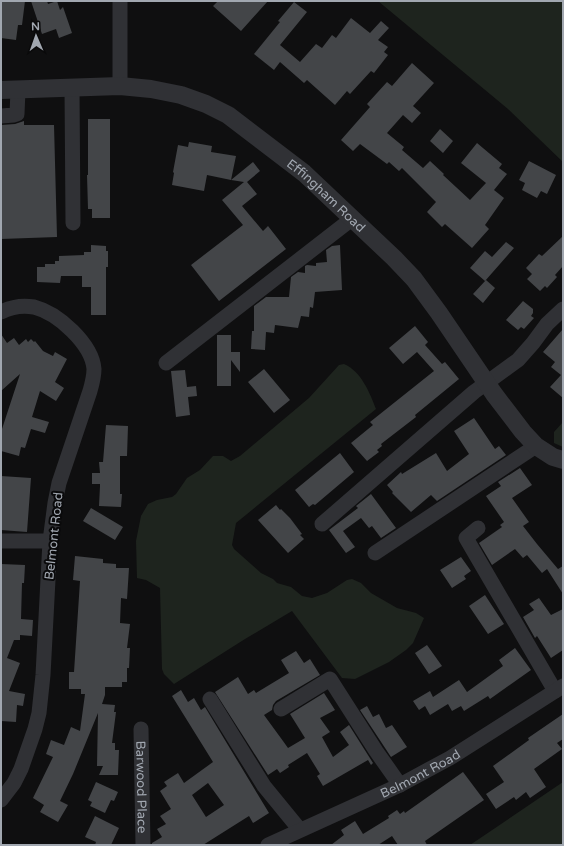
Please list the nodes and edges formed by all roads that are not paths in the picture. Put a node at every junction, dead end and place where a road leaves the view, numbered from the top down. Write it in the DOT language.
graph roads {
  1 [pos="120,1"];
  2 [pos="120,86"];
  3 [pos="72,88"];
  4 [pos="9,90"];
  5 [pos="1,116"];
  6 [pos="353,218"];
  7 [pos="73,223"];
  8 [pos="563,309"];
  9 [pos="1,312"];
  10 [pos="166,363"];
  11 [pos="487,383"];
  12 [pos="536,446"];
  13 [pos="563,460"];
  14 [pos="322,524"];
  15 [pos="478,528"];
  16 [pos="1,541"];
  17 [pos="50,541"];
  18 [pos="375,553"];
  19 [pos="559,689"];
  20 [pos="210,699"];
  21 [pos="281,709"];
  22 [pos="141,729"];
  23 [pos="400,785"];
  24 [pos="1,800"];
  25 [pos="300,830"];
  26 [pos="143,845"];
  27 [pos="268,845"];
  1 -- 2 [label="street"];
  2 -- 3 [label="street, Effingham Road"];
  2 -- 6 [label="street, Effingham Road"];
  3 -- 4 [label="street, Effingham Road"];
  3 -- 7 [label="street"];
  4 -- 5 [label="street"];
  6 -- 10 [label="street"];
  6 -- 11 [label="street, Effingham Road"];
  8 -- 11 [label="street"];
  9 -- 17 [label="street, Belmont Road"];
  11 -- 12 [label="street, Effingham Road"];
  11 -- 14 [label="street"];
  12 -- 13 [label="street, Effingham Road"];
  12 -- 18 [label="street"];
  15 -- 19 [label="street"];
  16 -- 17 [label="street"];
  17 -- 24 [label="street, Belmont Road"];
  19 -- 23 [label="street, Belmont Road"];
  20 -- 25 [label="street"];
  21 -- 23 [label="street"];
  22 -- 26 [label="street, Barwood Place"];
  23 -- 25 [label="street, Belmont Road"];
  25 -- 27 [label="street, Belmont Road"];
}
